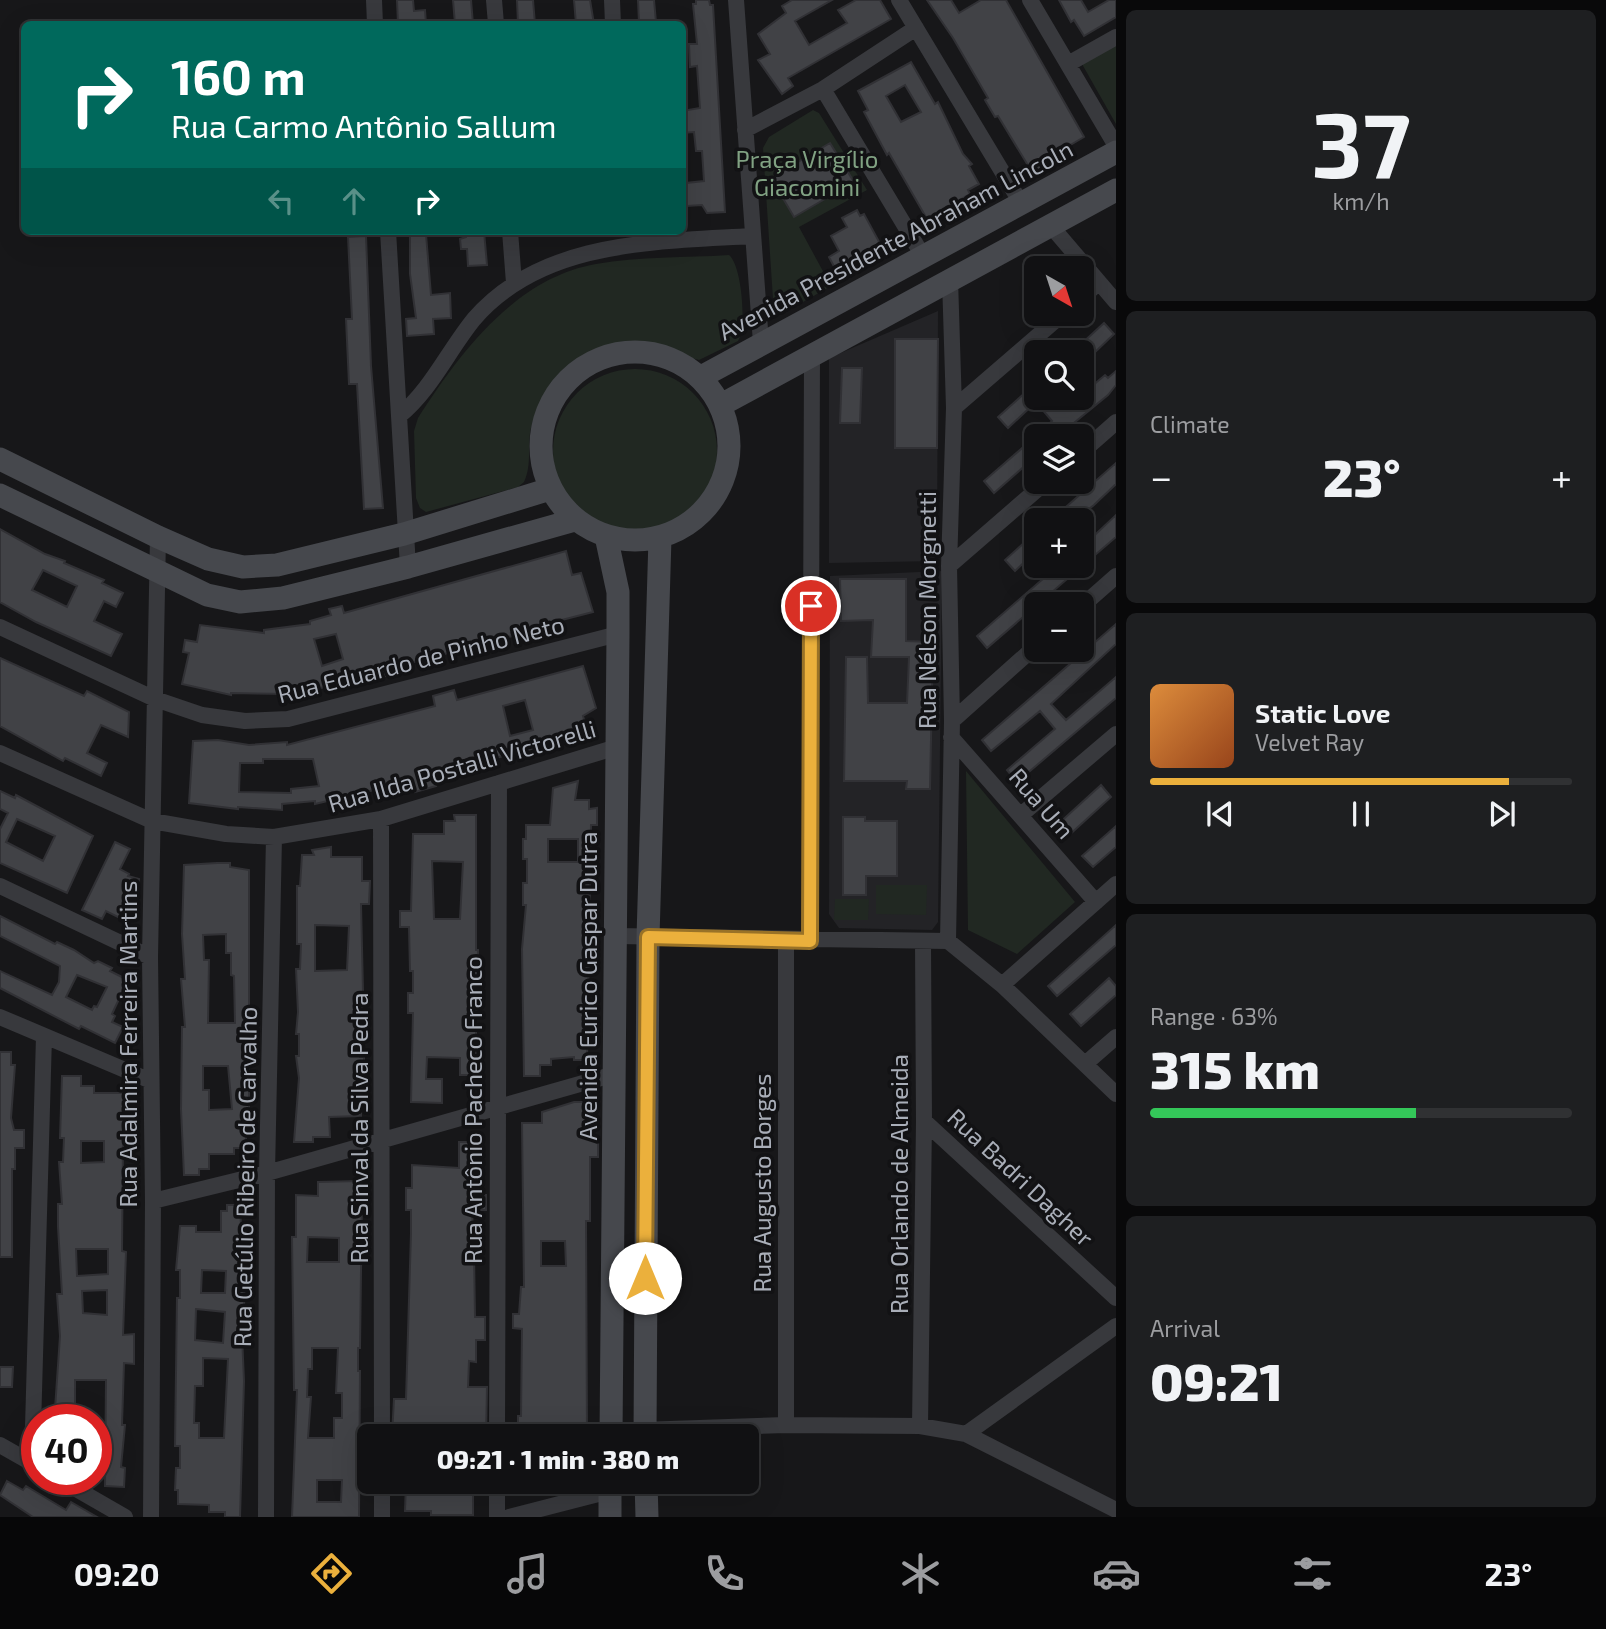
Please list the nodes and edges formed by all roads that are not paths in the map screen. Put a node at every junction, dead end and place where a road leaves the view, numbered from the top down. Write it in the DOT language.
graph roads {
  1 [pos="374,0"];
  2 [pos="494,0"];
  3 [pos="612,0"];
  4 [pos="900,0"];
  5 [pos="1030,0"];
  6 [pos="739,2"];
  7 [pos="375,21"];
  8 [pos="496,21"];
  9 [pos="613,21"];
  10 [pos="916,28"];
  11 [pos="1116,37"];
  12 [pos="1068,64"];
  13 [pos="823,89"];
  14 [pos="744,130"];
  15 [pos="1116,146"];
  16 [pos="1116,152"];
  17 [pos="1116,190"];
  18 [pos="1021,203"];
  19 [pos="1051,226"];
  20 [pos="388,235"];
  21 [pos="510,235"];
  22 [pos="752,236"];
  23 [pos="623,238"];
  24 [pos="923,256"];
  25 [pos="950,279"];
  26 [pos="514,282"];
  27 [pos="1099,282"];
  28 [pos="1094,287"];
  29 [pos="1116,302"];
  30 [pos="1048,326"];
  31 [pos="761,343"];
  32 [pos="812,355"];
  33 [pos="434,375"];
  34 [pos="701,377"];
  35 [pos="398,380"];
  36 [pos="721,405"];
  37 [pos="954,408"];
  38 [pos="400,416"];
  39 [pos="1116,422"];
  40 [pos="1094,441"];
  41 [pos="0,459"];
  42 [pos="550,489"];
  43 [pos="1033,494"];
  44 [pos="0,495"];
  45 [pos="575,520"];
  46 [pos="404,534"];
  47 [pos="606,536"];
  48 [pos="158,537"];
  49 [pos="660,538"];
  50 [pos="949,566"];
  51 [pos="408,567"];
  52 [pos="156,570"];
  53 [pos="1116,576"];
  54 [pos="1094,595"];
  55 [pos="0,627"];
  56 [pos="618,634"];
  57 [pos="1024,658"];
  58 [pos="155,699"];
  59 [pos="951,729"];
  60 [pos="1116,734"];
  61 [pos="617,747"];
  62 [pos="0,753"];
  63 [pos="499,783"];
  64 [pos="1021,815"];
  65 [pos="381,818"];
  66 [pos="152,821"];
  67 [pos="274,837"];
  68 [pos="1116,884"];
  69 [pos="0,886"];
  70 [pos="1096,902"];
  71 [pos="616,936"];
  72 [pos="648,937"];
  73 [pos="786,941"];
  74 [pos="810,941"];
  75 [pos="948,941"];
  76 [pos="923,942"];
  77 [pos="150,957"];
  78 [pos="1002,985"];
  79 [pos="0,1017"];
  80 [pos="44,1036"];
  81 [pos="1116,1037"];
  82 [pos="1085,1064"];
  83 [pos="615,1074"];
  84 [pos="150,1081"];
  85 [pos="1116,1094"];
  86 [pos="496,1110"];
  87 [pos="924,1121"];
  88 [pos="383,1141"];
  89 [pos="267,1173"];
  90 [pos="153,1201"];
  91 [pos="614,1252"];
  92 [pos="645,1252"];
  93 [pos="1116,1298"];
  94 [pos="1116,1326"];
  95 [pos="35,1404"];
  96 [pos="382,1424"];
  97 [pos="497,1424"];
  98 [pos="612,1424"];
  99 [pos="645,1424"];
  100 [pos="786,1425"];
  101 [pos="920,1426"];
  102 [pos="759,1427"];
  103 [pos="966,1434"];
  104 [pos="0,1445"];
  105 [pos="21,1457"];
  106 [pos="382,1494"];
  107 [pos="497,1494"];
  108 [pos="586,1494"];
  109 [pos="610,1494"];
  110 [pos="646,1494"];
  111 [pos="87,1495"];
  112 [pos="1116,1510"];
  113 [pos="125,1517"];
  114 [pos="150,1517"];
  115 [pos="266,1517"];
  116 [pos="382,1517"];
  117 [pos="497,1517"];
  118 [pos="509,1517"];
  119 [pos="610,1517"];
  120 [pos="646,1517"];
  1 -- 7 [label="street"];
  2 -- 8 [label="street"];
  3 -- 9 [label="street"];
  4 -- 10 [label="street"];
  5 -- 12 [label="street"];
  6 -- 14 [label="street"];
  10 -- 13 [label="street"];
  10 -- 18 [label="street"];
  11 -- 12 [label="street"];
  12 -- 15 [label="street"];
  13 -- 14 [label="street"];
  13 -- 24 [label="street"];
  14 -- 22 [label="street"];
  16 -- 18 [label="street, Avenida Presidente Abraham Lincoln"];
  17 -- 19 [label="street"];
  18 -- 24 [label="street, Avenida Presidente Abraham Lincoln"];
  19 -- 25 [label="street"];
  19 -- 27 [label="street"];
  20 -- 35 [label="street"];
  21 -- 26 [label="street"];
  22 -- 23 [label="street"];
  22 -- 31 [label="street"];
  23 -- 26 [label="street"];
  24 -- 31 [label="street, Avenida Presidente Abraham Lincoln"];
  25 -- 32 [label="street"];
  25 -- 37 [label="street, Rua Nélson Morgnetti"];
  26 -- 33 [label="street"];
  27 -- 28 [label="street"];
  27 -- 29 [label="street"];
  30 -- 37 [label="street"];
  31 -- 34 [label="street, Avenida Presidente Abraham Lincoln"];
  32 -- 36 [label="street"];
  32 -- 74 [label="street"];
  33 -- 35 [label="street"];
  33 -- 38 [label="street"];
  34 -- 36 [label="street"];
  34 -- 42 [label="street"];
  35 -- 38 [label="street"];
  36 -- 49 [label="street"];
  37 -- 50 [label="street, Rua Nélson Morgnetti"];
  38 -- 46 [label="street"];
  39 -- 40 [label="street"];
  41 -- 48 [label="street"];
  42 -- 45 [label="street"];
  42 -- 46 [label="street"];
  43 -- 50 [label="street"];
  44 -- 52 [label="street"];
  45 -- 47 [label="street"];
  45 -- 51 [label="street"];
  46 -- 48 [label="street"];
  46 -- 51 [label="street"];
  47 -- 49 [label="street"];
  47 -- 56 [label="street, Avenida Eurico Gaspar Dutra"];
  48 -- 52 [label="street, Rua Adalmira Ferreira Martins"];
  49 -- 72 [label="street"];
  50 -- 59 [label="street, Rua Nélson Morgnetti"];
  51 -- 52 [label="street"];
  52 -- 58 [label="street, Rua Adalmira Ferreira Martins"];
  53 -- 54 [label="street"];
  55 -- 58 [label="street, Rua Eduardo de Pinho Neto"];
  56 -- 58 [label="street, Rua Eduardo de Pinho Neto"];
  56 -- 61 [label="street, Avenida Eurico Gaspar Dutra"];
  57 -- 59 [label="street"];
  58 -- 66 [label="street, Rua Adalmira Ferreira Martins"];
  59 -- 64 [label="street, Rua Um"];
  59 -- 75 [label="street, Rua Nélson Morgnetti"];
  60 -- 64 [label="street"];
  61 -- 63 [label="street, Rua Ilda Postalli Victorelli"];
  61 -- 71 [label="street, Avenida Eurico Gaspar Dutra"];
  62 -- 66 [label="street, Rua Ilda Postalli Victorelli"];
  63 -- 65 [label="street, Rua Ilda Postalli Victorelli"];
  63 -- 86 [label="street, Rua Antônio Pacheco Franco"];
  64 -- 70 [label="street, Rua Um"];
  65 -- 67 [label="street, Rua Ilda Postalli Victorelli"];
  65 -- 88 [label="street, Rua Sinval da Silva Pedra"];
  66 -- 67 [label="street, Rua Ilda Postalli Victorelli"];
  66 -- 77 [label="street, Rua Adalmira Ferreira Martins"];
  67 -- 89 [label="street, Rua Getúlio Ribeiro de Carvalho"];
  68 -- 70 [label="street"];
  69 -- 77 [label="street"];
  70 -- 78 [label="street"];
  71 -- 72 [label="street"];
  71 -- 83 [label="street, Avenida Eurico Gaspar Dutra"];
  72 -- 73 [label="street"];
  72 -- 92 [label="street"];
  73 -- 74 [label="street"];
  73 -- 100 [label="street, Rua Augusto Borges"];
  74 -- 76 [label="street"];
  75 -- 76 [label="street"];
  75 -- 78 [label="street"];
  76 -- 87 [label="street, Rua Orlando de Almeida"];
  77 -- 84 [label="street, Rua Adalmira Ferreira Martins"];
  78 -- 82 [label="street"];
  79 -- 80 [label="street"];
  80 -- 84 [label="street"];
  80 -- 95 [label="street"];
  81 -- 82 [label="street"];
  82 -- 85 [label="street"];
  83 -- 86 [label="street"];
  83 -- 91 [label="street, Avenida Eurico Gaspar Dutra"];
  84 -- 90 [label="street, Rua Adalmira Ferreira Martins"];
  86 -- 88 [label="street"];
  86 -- 97 [label="street, Rua Antônio Pacheco Franco"];
  87 -- 93 [label="street, Rua Badri Dagher"];
  87 -- 101 [label="street, Rua Orlando de Almeida"];
  88 -- 89 [label="street"];
  88 -- 96 [label="street, Rua Sinval da Silva Pedra"];
  89 -- 90 [label="street"];
  89 -- 115 [label="street, Rua Getúlio Ribeiro de Carvalho"];
  90 -- 114 [label="street, Rua Adalmira Ferreira Martins"];
  91 -- 92 [label="street"];
  91 -- 98 [label="street, Avenida Eurico Gaspar Dutra"];
  92 -- 99 [label="street"];
  94 -- 103 [label="street"];
  100 -- 101 [label="street"];
  100 -- 102 [label="street"];
  101 -- 103 [label="street"];
  103 -- 112 [label="street"];
  104 -- 105 [label="street"];
  106 -- 116 [label="street"];
  107 -- 117 [label="street"];
  108 -- 118 [label="street"];
  109 -- 119 [label="street"];
  110 -- 120 [label="street"];
  111 -- 113 [label="street"];
}
